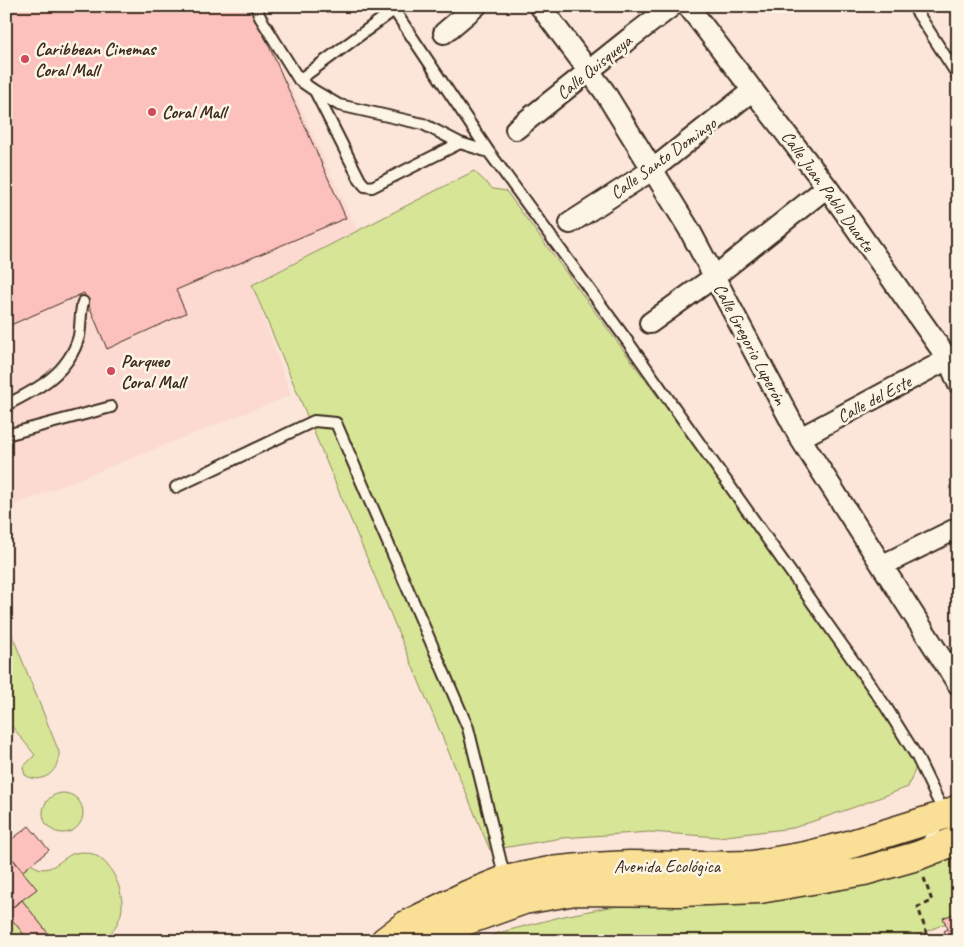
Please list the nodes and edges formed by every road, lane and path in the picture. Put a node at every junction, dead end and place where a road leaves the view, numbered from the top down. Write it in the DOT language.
graph roads {
  1 [pos="256,6"];
  2 [pos="476,6"];
  3 [pos="540,6"];
  4 [pos="672,6"];
  5 [pos="688,6"];
  6 [pos="913,6"];
  7 [pos="396,8"];
  8 [pos="444,33"];
  9 [pos="590,71"];
  10 [pos="958,76"];
  11 [pos="299,80"];
  12 [pos="754,90"];
  13 [pos="315,91"];
  14 [pos="516,130"];
  15 [pos="460,143"];
  16 [pos="489,152"];
  17 [pos="652,170"];
  18 [pos="827,187"];
  19 [pos="570,223"];
  20 [pos="714,278"];
  21 [pos="84,302"];
  22 [pos="650,323"];
  23 [pos="948,359"];
  24 [pos="958,383"];
  25 [pos="6,405"];
  26 [pos="111,407"];
  27 [pos="6,435"];
  28 [pos="800,438"];
  29 [pos="176,487"];
  30 [pos="958,528"];
  31 [pos="883,565"];
  32 [pos="958,684"];
  33 [pos="951,812"];
  34 [pos="958,840"];
  35 [pos="917,856"];
  36 [pos="505,880"];
  37 [pos="932,901"];
  38 [pos="385,941"];
  39 [pos="427,941"];
  40 [pos="929,941"];
  1 -- 11 [label="lane"];
  2 -- 8 [label="street"];
  3 -- 9 [label="street, Calle Gregorio Luperón"];
  4 -- 9 [label="street, Calle Quisqueya"];
  5 -- 12 [label="street, Calle Juan Pablo Duarte"];
  6 -- 10 [label="lane"];
  7 -- 11 [label="lane"];
  7 -- 16 [label="lane"];
  9 -- 14 [label="street, Calle Quisqueya"];
  9 -- 17 [label="street, Calle Gregorio Luperón"];
  11 -- 13 [label="lane"];
  12 -- 17 [label="street, Calle Santo Domingo"];
  12 -- 18 [label="street, Calle Juan Pablo Duarte"];
  13 -- 15 [label="lane"];
  13 -- 15 [label="lane"];
  15 -- 16 [label="lane"];
  16 -- 33 [label="lane"];
  17 -- 19 [label="street, Calle Santo Domingo"];
  17 -- 20 [label="street, Calle Gregorio Luperón"];
  18 -- 20 [label="street"];
  18 -- 23 [label="street, Calle Juan Pablo Duarte"];
  20 -- 22 [label="street"];
  20 -- 28 [label="street, Calle Gregorio Luperón"];
  21 -- 25 [label="lane"];
  23 -- 24 [label="street, Calle Juan Pablo Duarte"];
  23 -- 28 [label="street, Calle del Este"];
  26 -- 27 [label="lane"];
  28 -- 31 [label="street, Calle Gregorio Luperón"];
  29 -- 36 [label="lane"];
  30 -- 31 [label="street"];
  31 -- 32 [label="street, Calle Gregorio Luperón"];
  33 -- 35 [label="lane"];
  33 -- 36 [label="main road, Avenida Ecológica"];
  34 -- 35 [label="main road, Avenida Ecológica"];
  35 -- 39 [label="main road, Avenida Ecológica"];
  36 -- 38 [label="main road, Avenida Ecológica"];
  37 -- 40 [label="path"];
}
